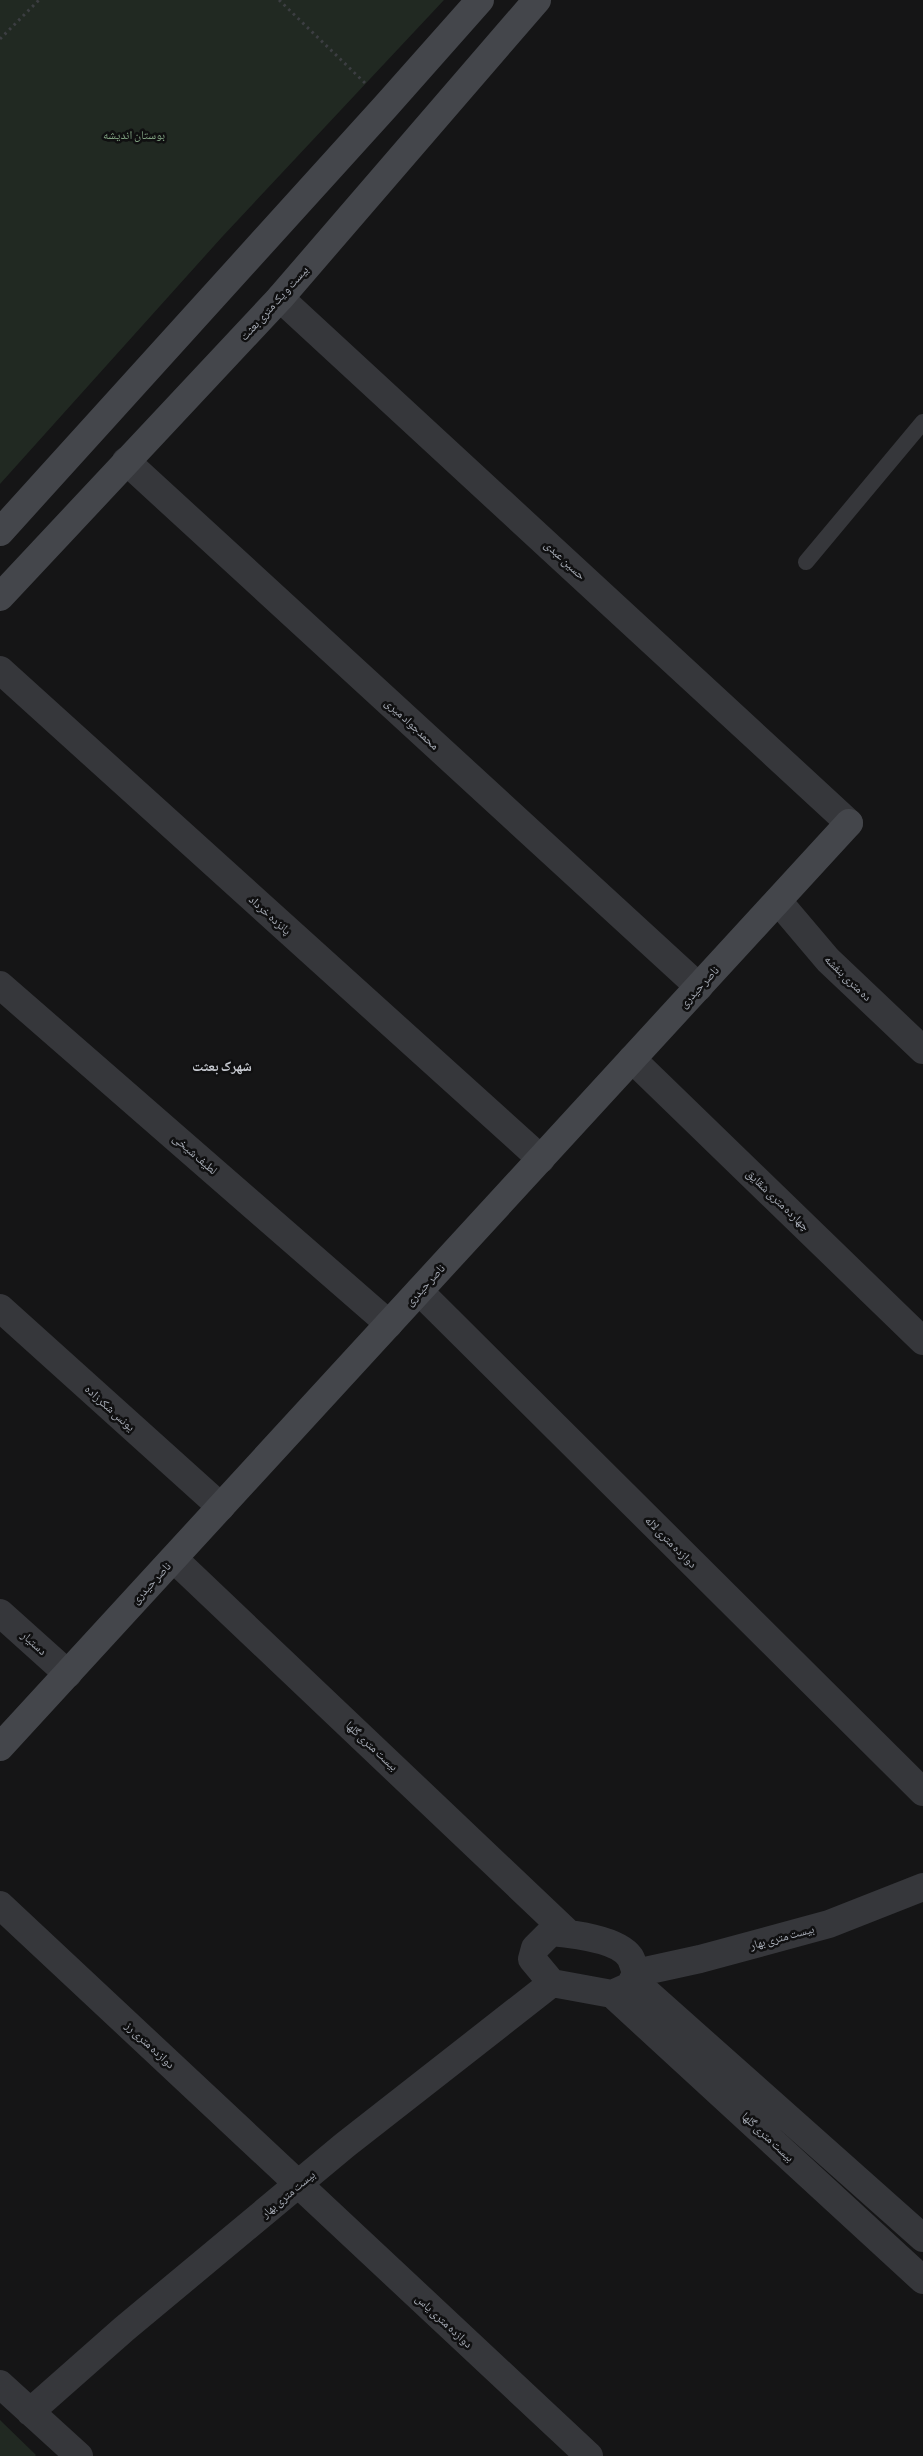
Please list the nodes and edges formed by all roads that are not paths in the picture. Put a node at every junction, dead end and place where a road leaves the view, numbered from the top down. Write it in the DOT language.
graph roads {
  1 [pos="480,0"];
  2 [pos="537,0"];
  3 [pos="280,298"];
  4 [pos="923,422"];
  5 [pos="126,461"];
  6 [pos="0,532"];
  7 [pos="806,562"];
  8 [pos="0,597"];
  9 [pos="0,670"];
  10 [pos="849,823"];
  11 [pos="778,901"];
  12 [pos="0,985"];
  13 [pos="699,987"];
  14 [pos="923,1050"];
  15 [pos="632,1059"];
  16 [pos="541,1159"];
  17 [pos="419,1291"];
  18 [pos="0,1308"];
  19 [pos="389,1324"];
  20 [pos="923,1342"];
  21 [pos="221,1507"];
  22 [pos="174,1558"];
  23 [pos="0,1613"];
  24 [pos="68,1674"];
  25 [pos="0,1747"];
  26 [pos="923,1792"];
  27 [pos="923,1887"];
  28 [pos="0,1905"];
  29 [pos="569,1934"];
  30 [pos="627,1982"];
  31 [pos="552,1983"];
  32 [pos="299,2185"];
  33 [pos="923,2238"];
  34 [pos="923,2280"];
  35 [pos="0,2384"];
  36 [pos="30,2412"];
  37 [pos="79,2456"];
  38 [pos="589,2456"];
  1 -- 6 [label="street"];
  2 -- 3 [label="street, بیست و یک متری بعثت"];
  3 -- 5 [label="street, بیست و یک متری بعثت"];
  3 -- 10 [label="street, حسین عبدی"];
  4 -- 7 [label="lane"];
  5 -- 8 [label="street, بیست و یک متری بعثت"];
  5 -- 13 [label="street, محمدجواد میری"];
  9 -- 16 [label="street, پانزده خرداد"];
  10 -- 11 [label="street, ناصر حیدری"];
  11 -- 13 [label="street, ناصر حیدری"];
  11 -- 14 [label="street, ده متری بنفشه"];
  12 -- 19 [label="street, لطیف شیخی"];
  13 -- 15 [label="street, ناصر حیدری"];
  15 -- 16 [label="street, ناصر حیدری"];
  15 -- 20 [label="street, چهارده متری شقایق"];
  16 -- 17 [label="street, ناصر حیدری"];
  17 -- 19 [label="street, ناصر حیدری"];
  17 -- 26 [label="street, دوازده متری لاله"];
  18 -- 21 [label="street, یونس شکرزاده"];
  19 -- 21 [label="street, ناصر حیدری"];
  21 -- 22 [label="street, ناصر حیدری"];
  22 -- 24 [label="street, ناصر حیدری"];
  22 -- 29 [label="street, بیست متری گلها"];
  23 -- 24 [label="street, دستیار"];
  24 -- 25 [label="street, ناصر حیدری"];
  27 -- 30 [label="street, بیست متری بهار"];
  28 -- 32 [label="street, دوازده متری رز"];
  29 -- 30 [label="street"];
  29 -- 31 [label="street"];
  30 -- 31 [label="street"];
  30 -- 33 [label="street"];
  30 -- 34 [label="street, بیست متری گلها"];
  31 -- 32 [label="street, بیست متری بهار"];
  32 -- 36 [label="street, بیست متری بهار"];
  32 -- 38 [label="street, دوازده متری یاس"];
  35 -- 36 [label="street"];
  36 -- 37 [label="street"];
}
